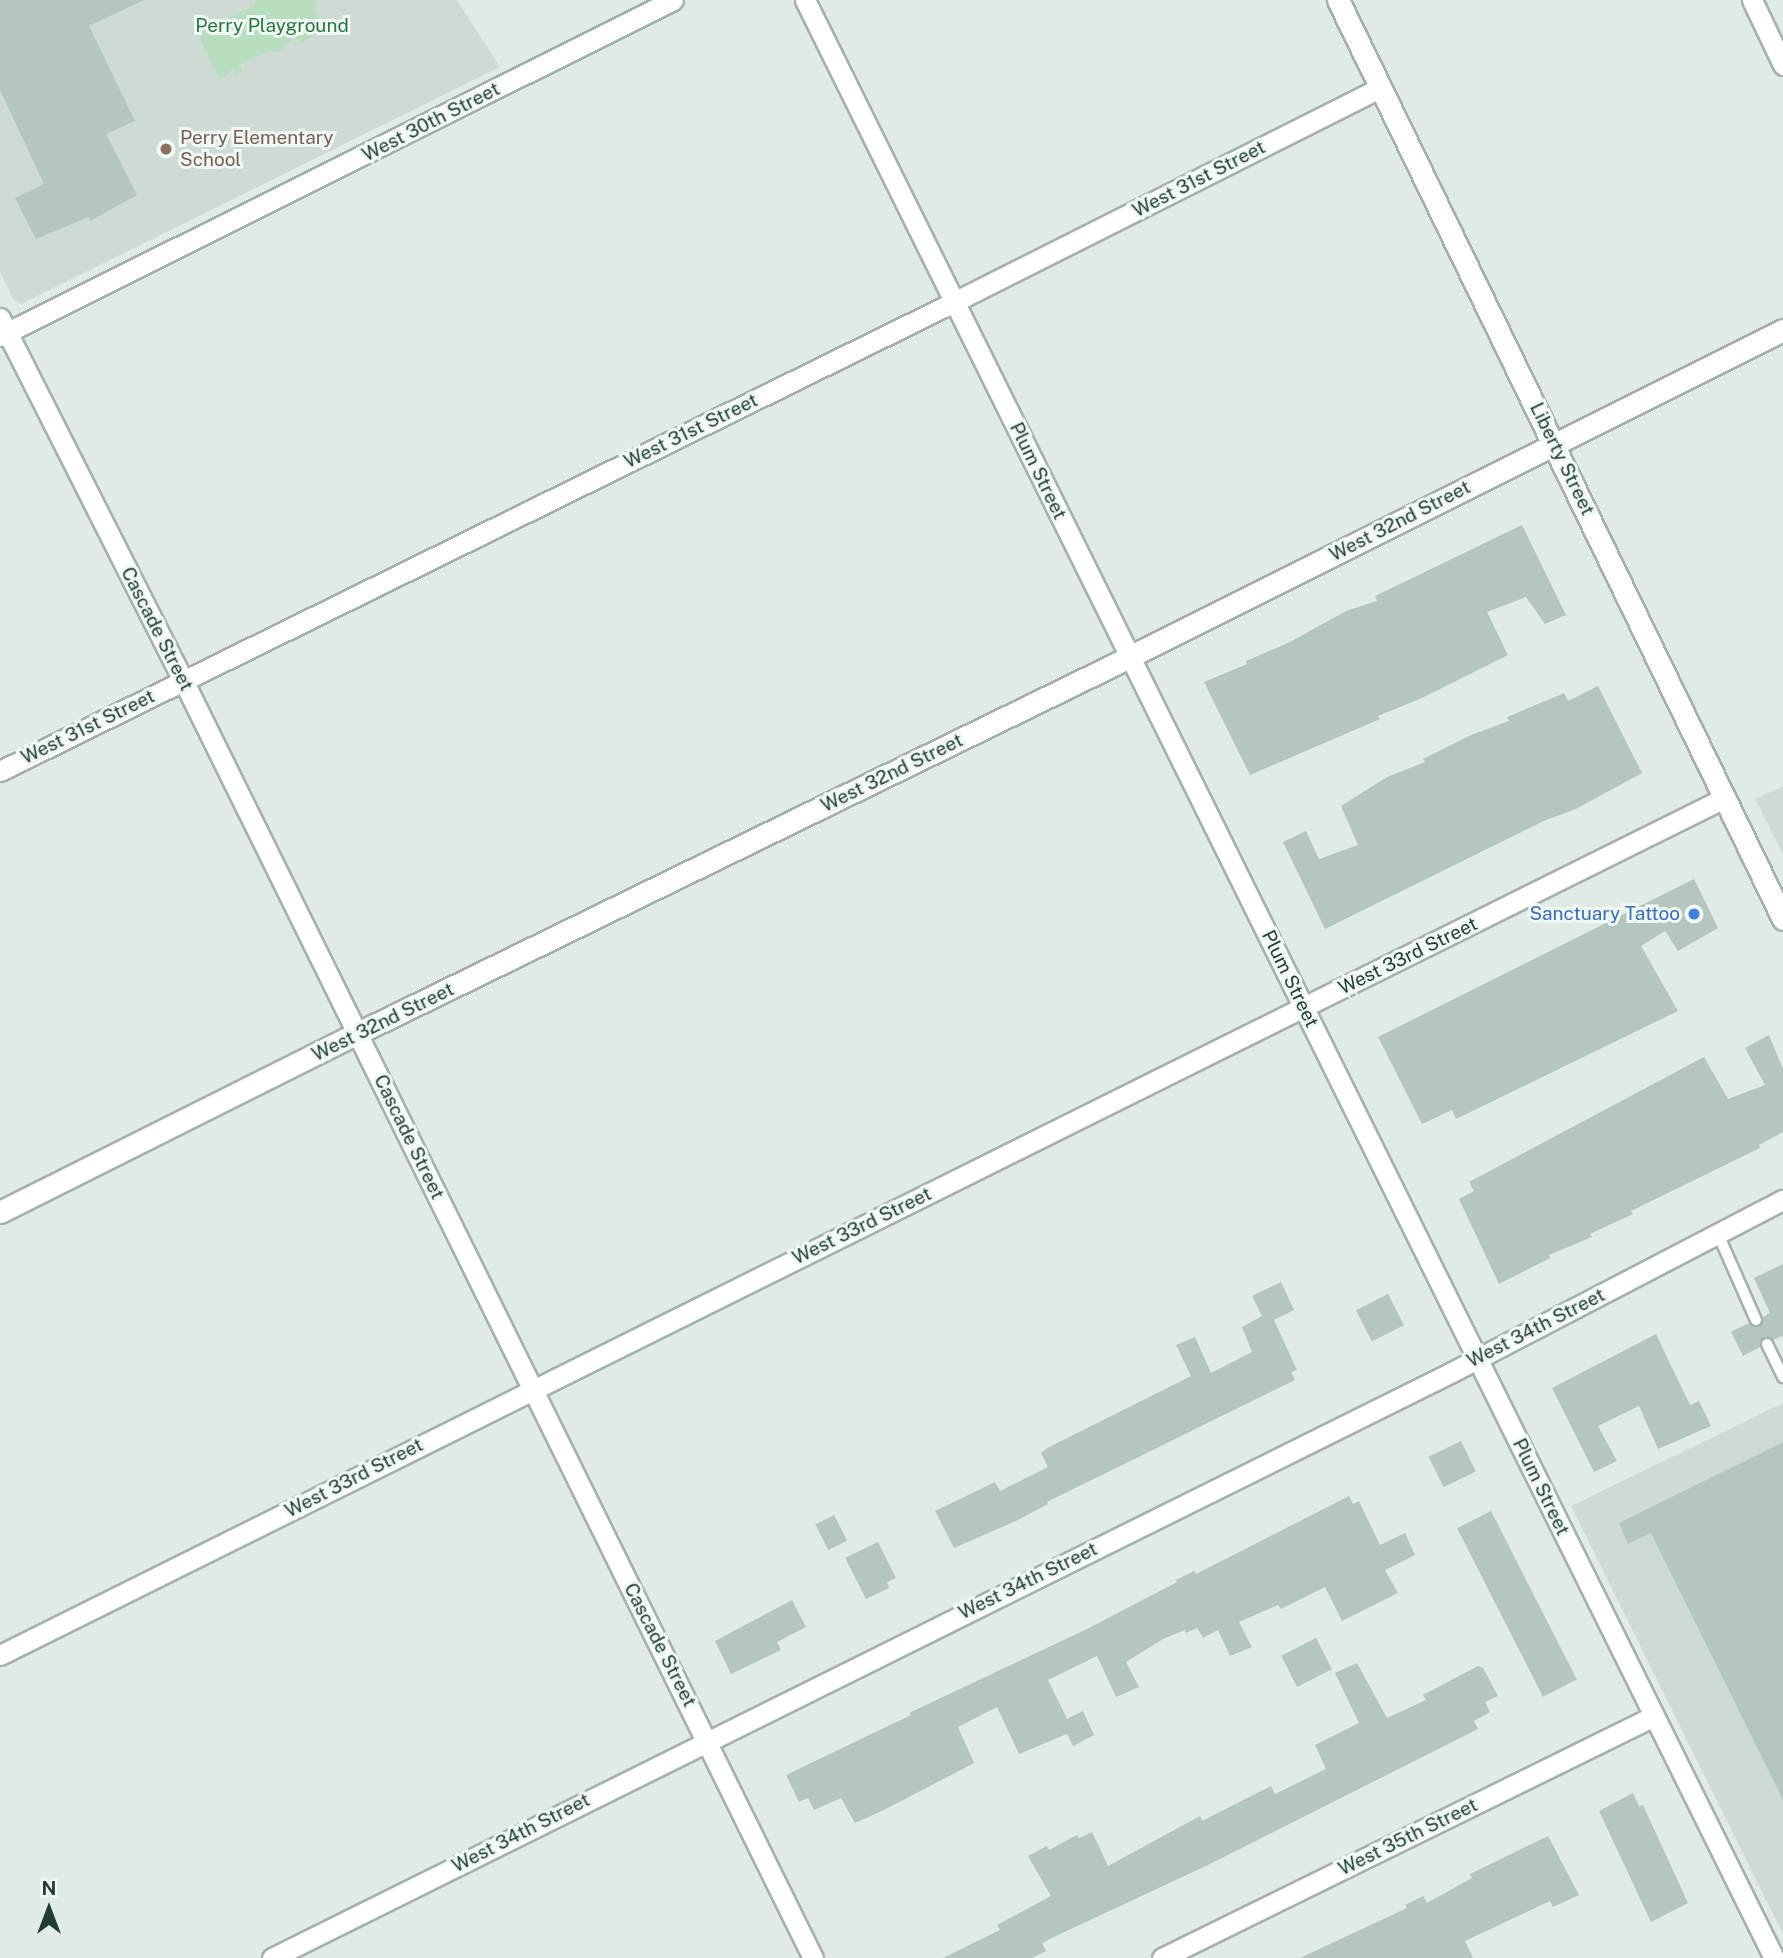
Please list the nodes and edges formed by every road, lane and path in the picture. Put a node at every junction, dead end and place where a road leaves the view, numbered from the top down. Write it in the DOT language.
graph roads {
  1 [pos="673,0"];
  2 [pos="805,0"];
  3 [pos="1338,0"];
  4 [pos="1752,0"];
  5 [pos="1783,65"];
  6 [pos="1381,87"];
  7 [pos="954,302"];
  8 [pos="2,329"];
  9 [pos="1783,330"];
  10 [pos="1554,444"];
  11 [pos="1129,657"];
  12 [pos="184,680"];
  13 [pos="0,771"];
  14 [pos="1724,798"];
  15 [pos="1783,919"];
  16 [pos="1304,1007"];
  17 [pos="358,1034"];
  18 [pos="1783,1200"];
  19 [pos="0,1212"];
  20 [pos="1717,1234"];
  21 [pos="1756,1320"];
  22 [pos="1767,1344"];
  23 [pos="1477,1359"];
  24 [pos="1783,1377"];
  25 [pos="532,1389"];
  26 [pos="0,1655"];
  27 [pos="1654,1716"];
  28 [pos="708,1740"];
  29 [pos="272,1958"];
  30 [pos="813,1958"];
  31 [pos="1162,1958"];
  32 [pos="1774,1958"];
  1 -- 8 [label="street, West 30th Street"];
  2 -- 7 [label="street, Plum Street"];
  3 -- 6 [label="street, Liberty Street"];
  4 -- 5 [label="street"];
  6 -- 7 [label="street, West 31st Street"];
  6 -- 10 [label="street, Liberty Street"];
  7 -- 11 [label="street, Plum Street"];
  7 -- 12 [label="street, West 31st Street"];
  8 -- 12 [label="street, Cascade Street"];
  9 -- 10 [label="street, West 32nd Street"];
  10 -- 11 [label="street, West 32nd Street"];
  10 -- 14 [label="street, Liberty Street"];
  11 -- 16 [label="street, Plum Street"];
  11 -- 17 [label="street, West 32nd Street"];
  12 -- 13 [label="street, West 31st Street"];
  12 -- 17 [label="street, Cascade Street"];
  14 -- 15 [label="street, Liberty Street"];
  14 -- 16 [label="street, West 33rd Street"];
  16 -- 23 [label="street, Plum Street"];
  16 -- 25 [label="street, West 33rd Street"];
  17 -- 19 [label="street, West 32nd Street"];
  17 -- 25 [label="street, Cascade Street"];
  18 -- 20 [label="street, West 34th Street"];
  20 -- 21 [label="lane"];
  20 -- 23 [label="street, West 34th Street"];
  22 -- 24 [label="lane"];
  23 -- 27 [label="street, Plum Street"];
  23 -- 28 [label="street, West 34th Street"];
  25 -- 26 [label="street, West 33rd Street"];
  25 -- 28 [label="street, Cascade Street"];
  27 -- 31 [label="street, West 35th Street"];
  27 -- 32 [label="street, Plum Street"];
  28 -- 29 [label="street, West 34th Street"];
  28 -- 30 [label="street, Cascade Street"];
}
